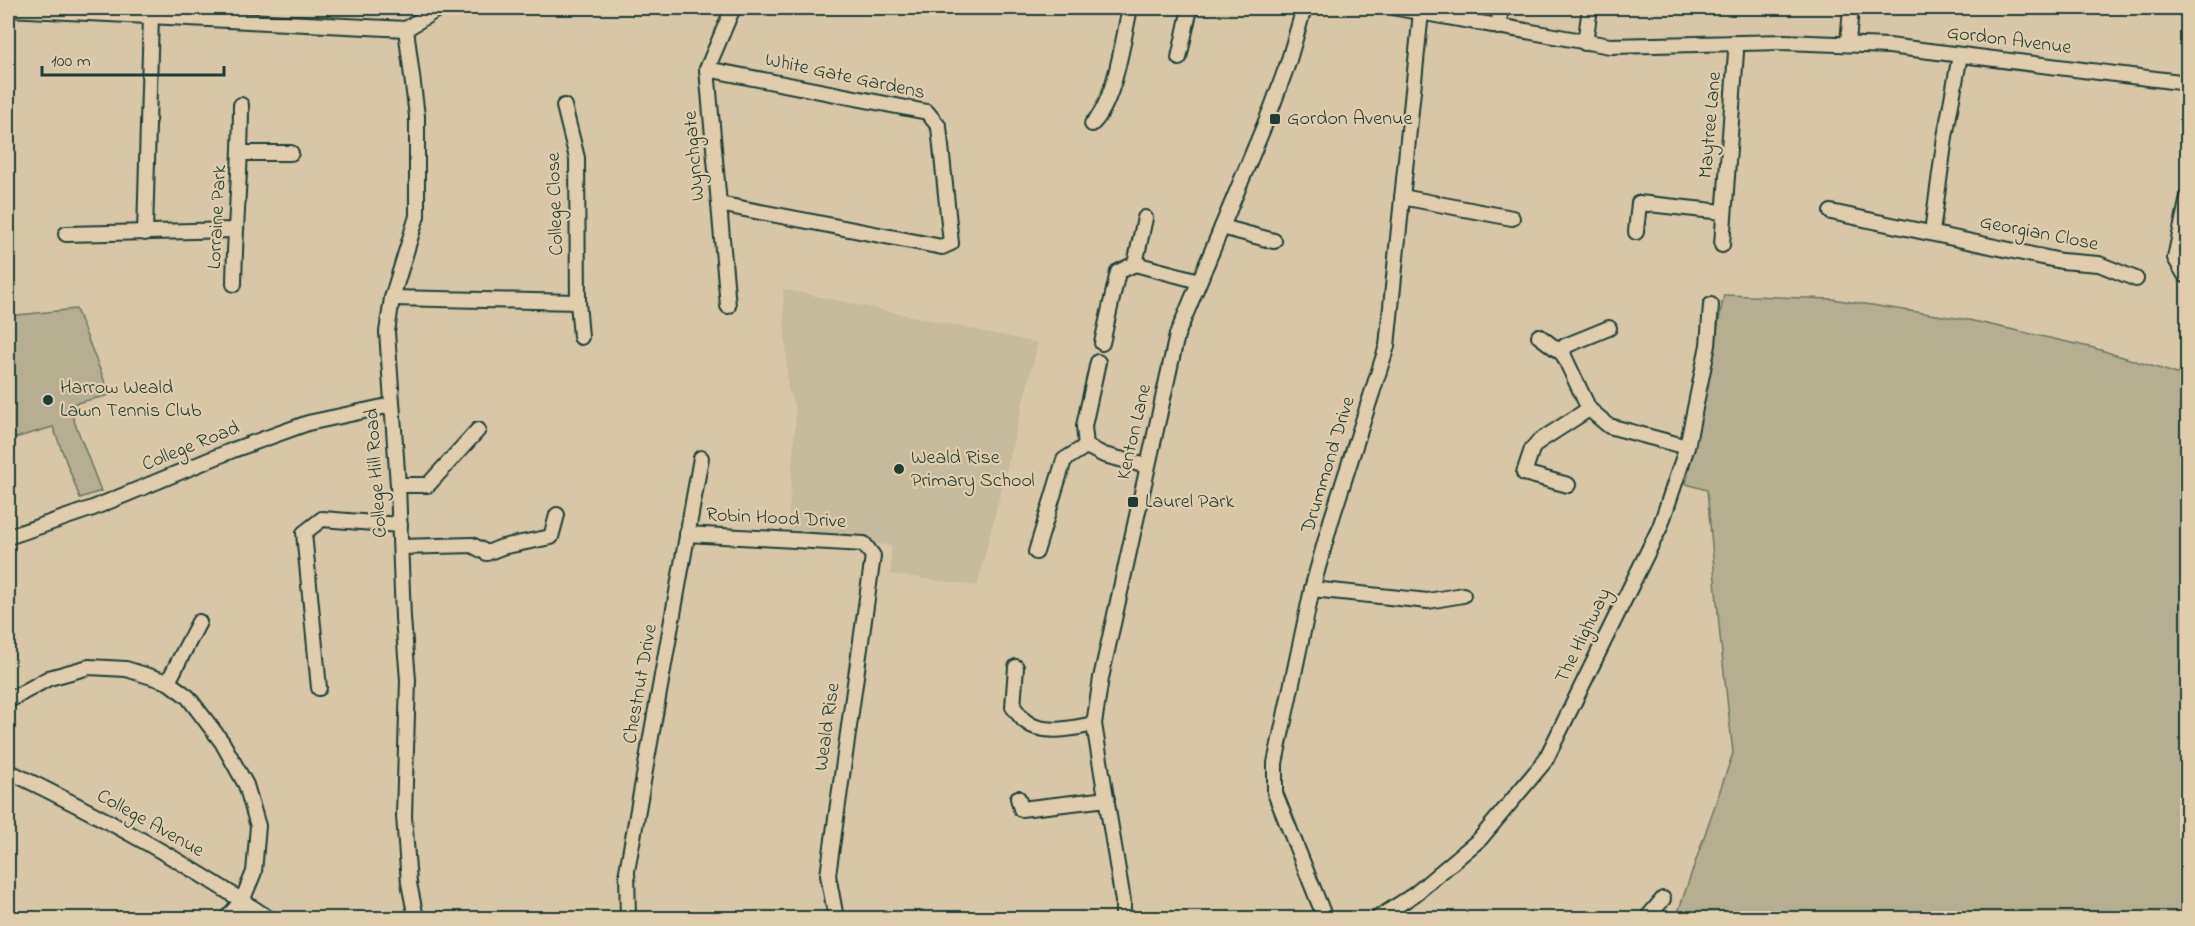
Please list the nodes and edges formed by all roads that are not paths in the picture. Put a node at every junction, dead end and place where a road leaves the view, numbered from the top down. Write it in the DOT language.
graph roads {
  1 [pos="439,8"];
  2 [pos="733,8"];
  3 [pos="1130,8"];
  4 [pos="1190,8"];
  5 [pos="1304,8"];
  6 [pos="1397,8"];
  7 [pos="1501,8"];
  8 [pos="1590,8"];
  9 [pos="1851,8"];
  10 [pos="8,9"];
  11 [pos="1421,12"];
  12 [pos="151,16"];
  13 [pos="1498,27"];
  14 [pos="406,29"];
  15 [pos="1585,43"];
  16 [pos="1733,43"];
  17 [pos="1848,43"];
  18 [pos="1960,55"];
  19 [pos="1179,58"];
  20 [pos="707,69"];
  21 [pos="2187,83"];
  22 [pos="241,105"];
  23 [pos="564,106"];
  24 [pos="1092,124"];
  25 [pos="241,153"];
  26 [pos="291,153"];
  27 [pos="1402,197"];
  28 [pos="2187,197"];
  29 [pos="719,204"];
  30 [pos="1723,212"];
  31 [pos="1831,212"];
  32 [pos="1145,218"];
  33 [pos="1512,218"];
  34 [pos="1222,227"];
  35 [pos="235,230"];
  36 [pos="1636,232"];
  37 [pos="1932,232"];
  38 [pos="144,233"];
  39 [pos="66,234"];
  40 [pos="1274,241"];
  41 [pos="1722,244"];
  42 [pos="1135,264"];
  43 [pos="2185,275"];
  44 [pos="2136,279"];
  45 [pos="1199,281"];
  46 [pos="234,284"];
  47 [pos="392,298"];
  48 [pos="578,302"];
  49 [pos="1711,305"];
  50 [pos="728,306"];
  51 [pos="1609,328"];
  52 [pos="1539,336"];
  53 [pos="581,337"];
  54 [pos="1102,343"];
  55 [pos="1563,354"];
  56 [pos="1098,362"];
  57 [pos="392,405"];
  58 [pos="1589,410"];
  59 [pos="478,430"];
  60 [pos="1086,446"];
  61 [pos="1687,447"];
  62 [pos="701,458"];
  63 [pos="1147,466"];
  64 [pos="398,485"];
  65 [pos="1568,485"];
  66 [pos="557,515"];
  67 [pos="400,525"];
  68 [pos="687,534"];
  69 [pos="8,537"];
  70 [pos="864,544"];
  71 [pos="401,547"];
  72 [pos="1036,552"];
  73 [pos="1312,589"];
  74 [pos="1464,595"];
  75 [pos="199,622"];
  76 [pos="1016,667"];
  77 [pos="168,682"];
  78 [pos="319,688"];
  79 [pos="8,701"];
  80 [pos="1094,724"];
  81 [pos="8,771"];
  82 [pos="1018,798"];
  83 [pos="1107,799"];
  84 [pos="242,900"];
  85 [pos="1663,900"];
  86 [pos="227,918"];
  87 [pos="268,918"];
  88 [pos="416,918"];
  89 [pos="628,918"];
  90 [pos="836,918"];
  91 [pos="1123,918"];
  92 [pos="1325,918"];
  93 [pos="1378,918"];
  94 [pos="1647,918"];
  1 -- 14 [label="street"];
  2 -- 20 [label="street, Wynchgate"];
  3 -- 24 [label="street"];
  4 -- 19 [label="street"];
  5 -- 34 [label="street, Kenton Lane"];
  6 -- 11 [label="street, Gordon Avenue"];
  7 -- 13 [label="street"];
  8 -- 15 [label="street"];
  9 -- 17 [label="street"];
  10 -- 12 [label="street"];
  11 -- 13 [label="street, Gordon Avenue"];
  11 -- 27 [label="street, Drummond Drive"];
  12 -- 14 [label="street"];
  12 -- 38 [label="street"];
  13 -- 15 [label="street, Gordon Avenue"];
  14 -- 47 [label="street, College Hill Road"];
  15 -- 16 [label="street, Gordon Avenue"];
  16 -- 17 [label="street, Gordon Avenue"];
  16 -- 30 [label="street, Maytree Lane"];
  17 -- 18 [label="street, Gordon Avenue"];
  18 -- 21 [label="street, Gordon Avenue"];
  18 -- 37 [label="street"];
  20 -- 29 [label="street, Wynchgate"];
  20 -- 29 [label="street, White Gate Gardens"];
  22 -- 25 [label="street, Lorraine Park"];
  23 -- 48 [label="street, College Close"];
  25 -- 26 [label="street, Lorraine Park"];
  25 -- 35 [label="street, Lorraine Park"];
  27 -- 33 [label="street"];
  27 -- 73 [label="street, Drummond Drive"];
  28 -- 43 [label="street"];
  29 -- 50 [label="street, Wynchgate"];
  30 -- 36 [label="street"];
  30 -- 41 [label="street, Maytree Lane"];
  31 -- 37 [label="street, Georgian Close"];
  32 -- 42 [label="street"];
  34 -- 40 [label="street"];
  34 -- 45 [label="street, Kenton Lane"];
  35 -- 38 [label="street"];
  35 -- 46 [label="street, Lorraine Park"];
  37 -- 44 [label="street, Georgian Close"];
  38 -- 39 [label="street"];
  42 -- 45 [label="street"];
  42 -- 54 [label="street"];
  45 -- 63 [label="street, Kenton Lane"];
  47 -- 48 [label="street"];
  47 -- 57 [label="street, College Hill Road"];
  48 -- 53 [label="street, College Close"];
  49 -- 61 [label="street, The Highway"];
  51 -- 55 [label="street"];
  52 -- 55 [label="street"];
  55 -- 58 [label="street"];
  56 -- 60 [label="street"];
  57 -- 64 [label="street, College Hill Road"];
  57 -- 69 [label="street, College Road"];
  58 -- 61 [label="street"];
  58 -- 65 [label="street"];
  59 -- 64 [label="street"];
  60 -- 63 [label="street"];
  60 -- 72 [label="street"];
  61 -- 93 [label="street, The Highway"];
  62 -- 68 [label="street, Chestnut Drive"];
  63 -- 80 [label="street, Kenton Lane"];
  64 -- 67 [label="street, College Hill Road"];
  66 -- 71 [label="street"];
  67 -- 71 [label="street, College Hill Road"];
  67 -- 78 [label="street"];
  68 -- 70 [label="street, Robin Hood Drive"];
  68 -- 89 [label="street, Chestnut Drive"];
  70 -- 90 [label="street, Weald Rise"];
  71 -- 88 [label="street, College Hill Road"];
  73 -- 74 [label="street"];
  73 -- 92 [label="street, Drummond Drive"];
  75 -- 77 [label="street"];
  76 -- 80 [label="street"];
  77 -- 79 [label="street"];
  77 -- 84 [label="street"];
  80 -- 83 [label="street, Kenton Lane"];
  81 -- 84 [label="street, College Avenue"];
  82 -- 83 [label="street"];
  83 -- 91 [label="street, Kenton Lane"];
  84 -- 86 [label="street"];
  84 -- 87 [label="street, College Avenue"];
  85 -- 94 [label="street"];
}
